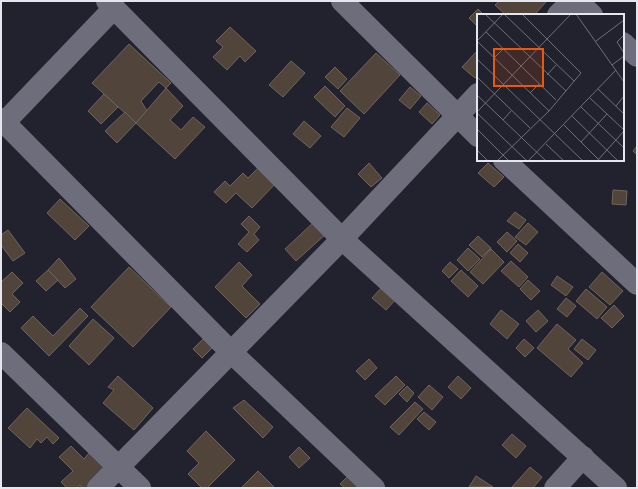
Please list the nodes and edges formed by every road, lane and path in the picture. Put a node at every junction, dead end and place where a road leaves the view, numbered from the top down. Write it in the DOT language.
graph roads {
  1 [pos="342,1"];
  2 [pos="572,1"];
  3 [pos="577,1"];
  4 [pos="111,4"];
  5 [pos="559,14"];
  6 [pos="591,14"];
  7 [pos="624,44"];
  8 [pos="637,56"];
  9 [pos="477,95"];
  10 [pos="456,116"];
  11 [pos="3,121"];
  12 [pos="477,135"];
  13 [pos="505,161"];
  14 [pos="342,239"];
  15 [pos="637,284"];
  16 [pos="1,353"];
  17 [pos="232,353"];
  18 [pos="583,457"];
  19 [pos="118,466"];
  20 [pos="98,488"];
  21 [pos="140,488"];
  22 [pos="374,488"];
  23 [pos="555,488"];
  24 [pos="616,488"];
  1 -- 10 [label="street"];
  2 -- 5 [label="street"];
  3 -- 6 [label="street"];
  4 -- 11 [label="street"];
  4 -- 14 [label="street"];
  7 -- 8 [label="street"];
  9 -- 10 [label="street"];
  10 -- 12 [label="street"];
  10 -- 14 [label="street"];
  11 -- 17 [label="street"];
  13 -- 15 [label="street"];
  14 -- 17 [label="street"];
  14 -- 18 [label="street"];
  16 -- 19 [label="street"];
  17 -- 19 [label="street"];
  17 -- 22 [label="street"];
  18 -- 23 [label="street"];
  18 -- 24 [label="street"];
  19 -- 20 [label="street"];
  19 -- 21 [label="street"];
}
